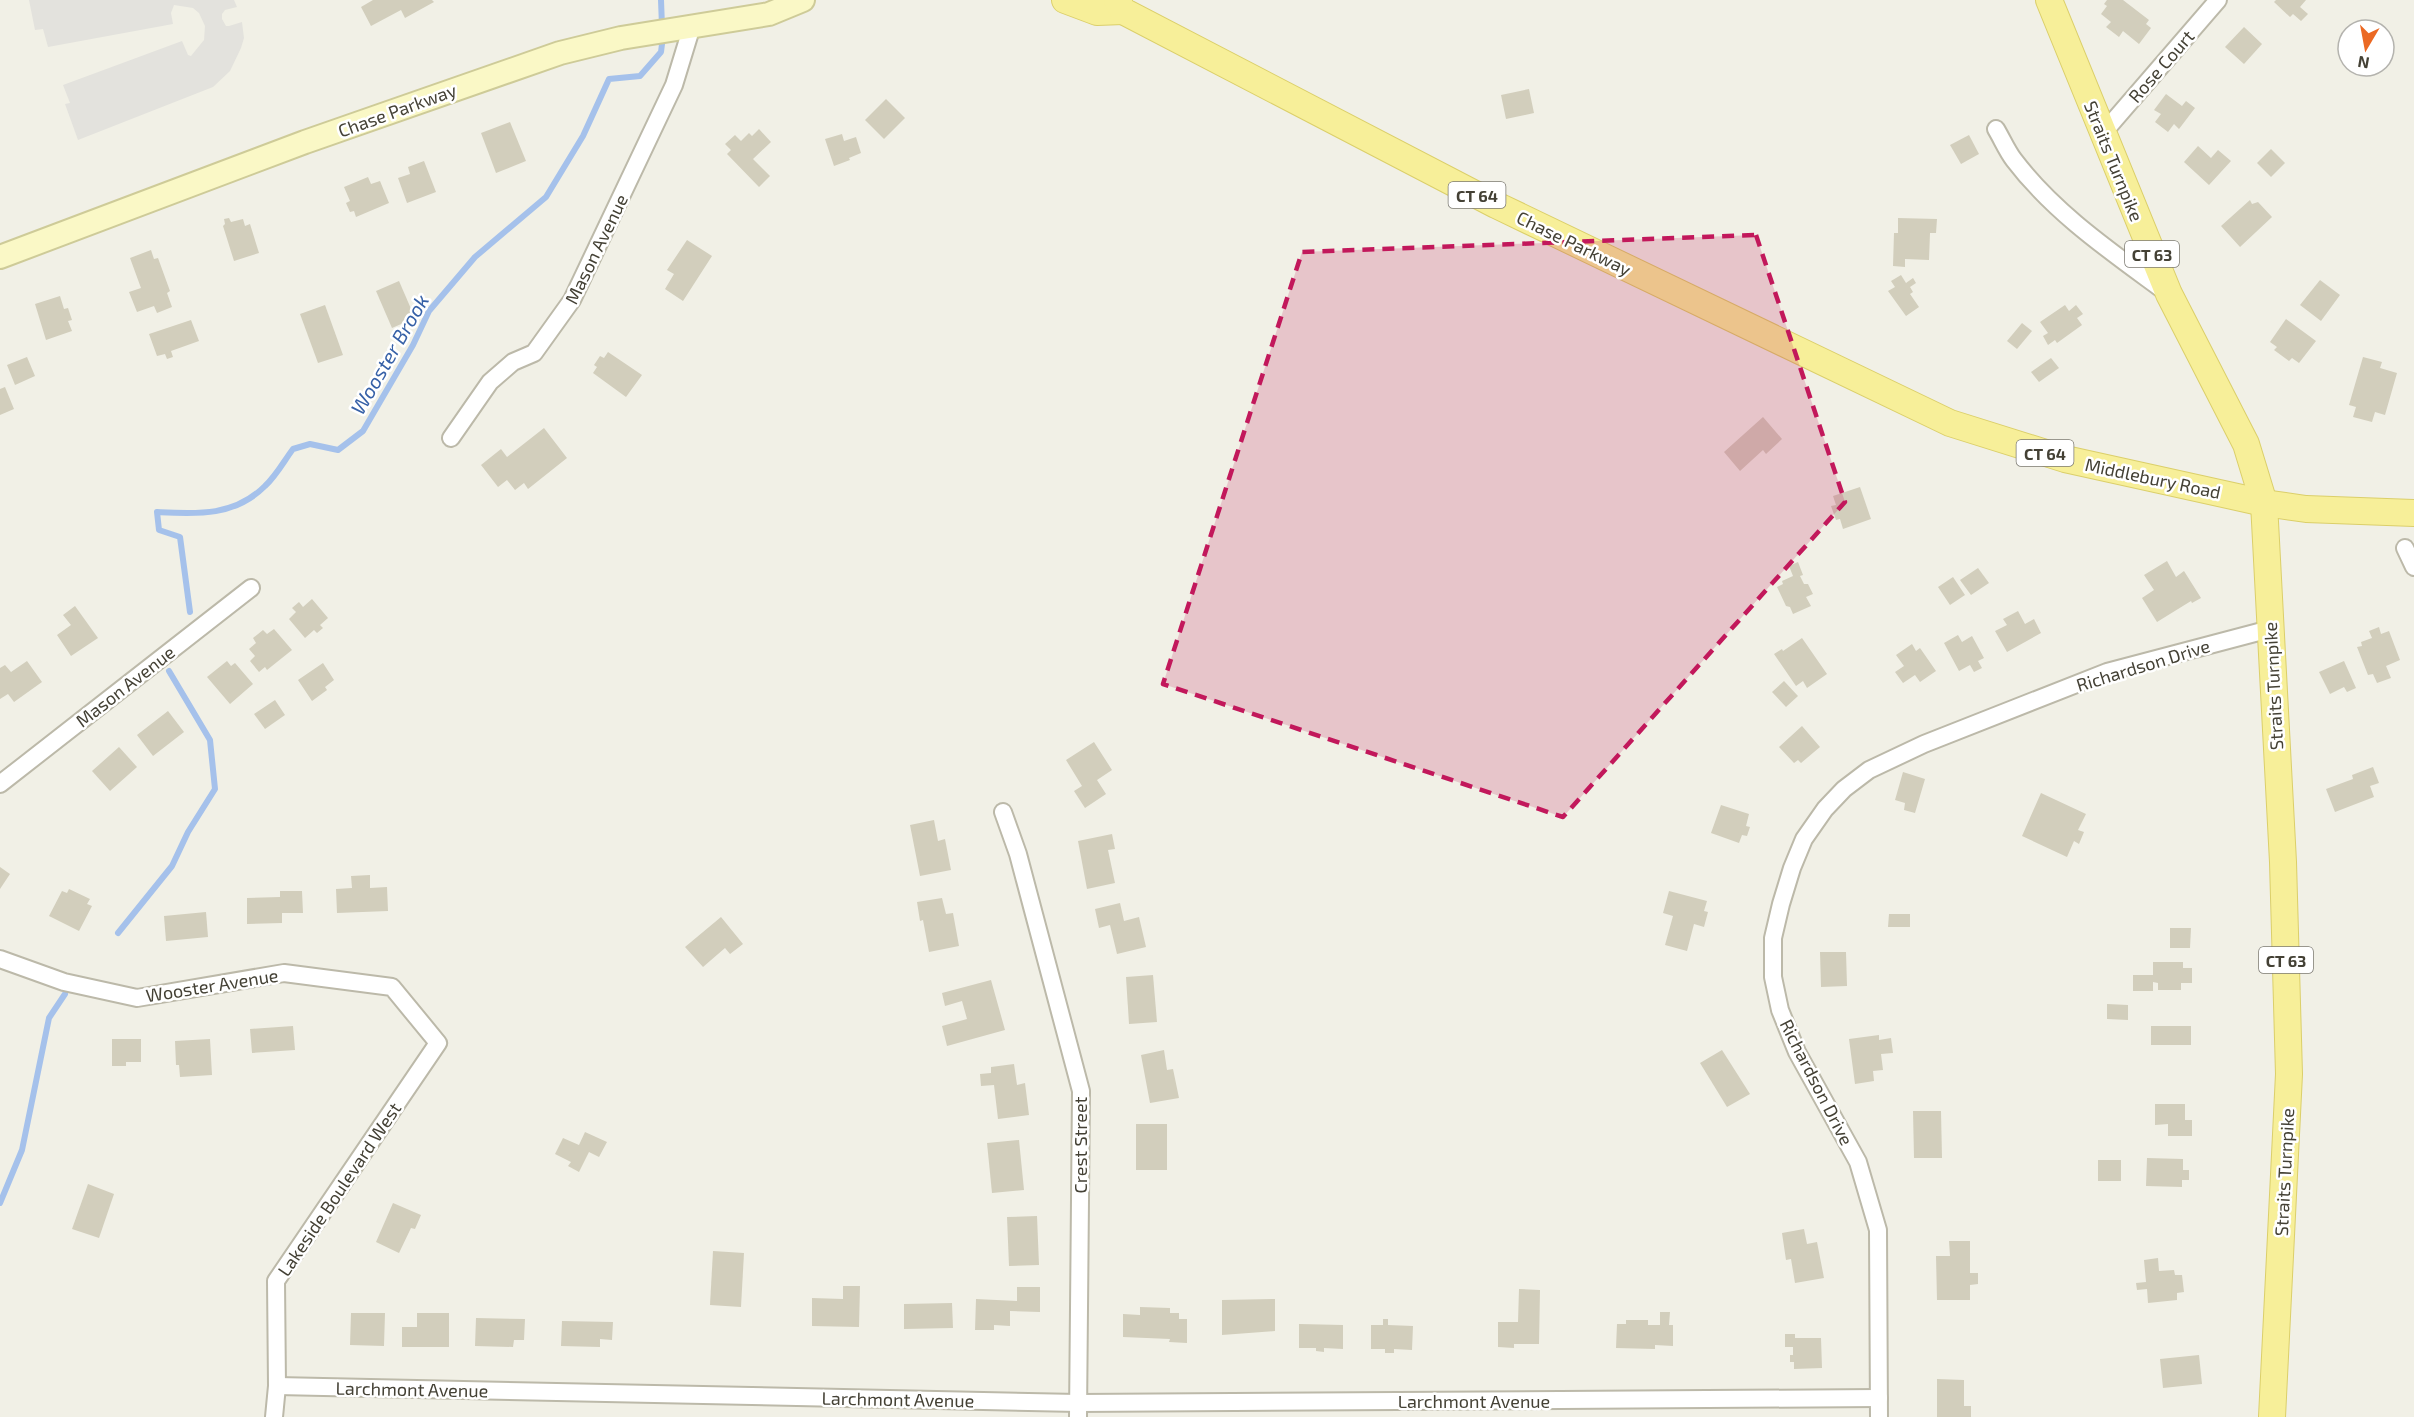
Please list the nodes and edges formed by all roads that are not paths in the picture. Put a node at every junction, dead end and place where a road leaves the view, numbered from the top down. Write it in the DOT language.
graph roads {
  1 [pos="803,0"];
  2 [pos="1065,0"];
  3 [pos="2049,0"];
  4 [pos="2218,0"];
  5 [pos="1120,6"];
  6 [pos="692,26"];
  7 [pos="1996,129"];
  8 [pos="2104,132"];
  9 [pos="0,257"];
  10 [pos="2169,294"];
  11 [pos="1837,370"];
  12 [pos="451,438"];
  13 [pos="2264,503"];
  14 [pos="2414,513"];
  15 [pos="2405,548"];
  16 [pos="2414,567"];
  17 [pos="251,588"];
  18 [pos="2270,629"];
  19 [pos="0,784"];
  20 [pos="1003,812"];
  21 [pos="0,959"];
  22 [pos="438,1043"];
  23 [pos="277,1386"];
  24 [pos="1879,1398"];
  25 [pos="1078,1410"];
  26 [pos="274,1417"];
  27 [pos="1879,1417"];
  28 [pos="2272,1417"];
  1 -- 6 [label="main road, Chase Parkway"];
  2 -- 5 [label="main road, Chase Parkway / CT 64"];
  3 -- 8 [label="main road, Straits Turnpike / CT 63"];
  4 -- 8 [label="street, Rose Court"];
  5 -- 11 [label="main road, Chase Parkway / CT 64"];
  6 -- 9 [label="main road, Chase Parkway"];
  6 -- 12 [label="street, Mason Avenue"];
  7 -- 10 [label="street"];
  8 -- 10 [label="main road, Straits Turnpike / CT 63"];
  10 -- 13 [label="main road, Straits Turnpike / CT 63"];
  11 -- 13 [label="main road, Middlebury Road / CT 64"];
  13 -- 14 [label="main road, Middlebury Road / CT 64"];
  13 -- 18 [label="main road, Straits Turnpike / CT 63"];
  15 -- 16 [label="street"];
  17 -- 19 [label="street, Mason Avenue"];
  18 -- 24 [label="street, Richardson Drive"];
  18 -- 28 [label="main road, Straits Turnpike / CT 63"];
  20 -- 25 [label="street, Crest Street"];
  21 -- 22 [label="street, Wooster Avenue"];
  22 -- 23 [label="street, Lakeside Boulevard West"];
  23 -- 25 [label="street, Larchmont Avenue"];
  23 -- 26 [label="street, Lakeside Boulevard West"];
  24 -- 25 [label="street, Larchmont Avenue"];
  24 -- 27 [label="street, Richardson Drive"];
}
